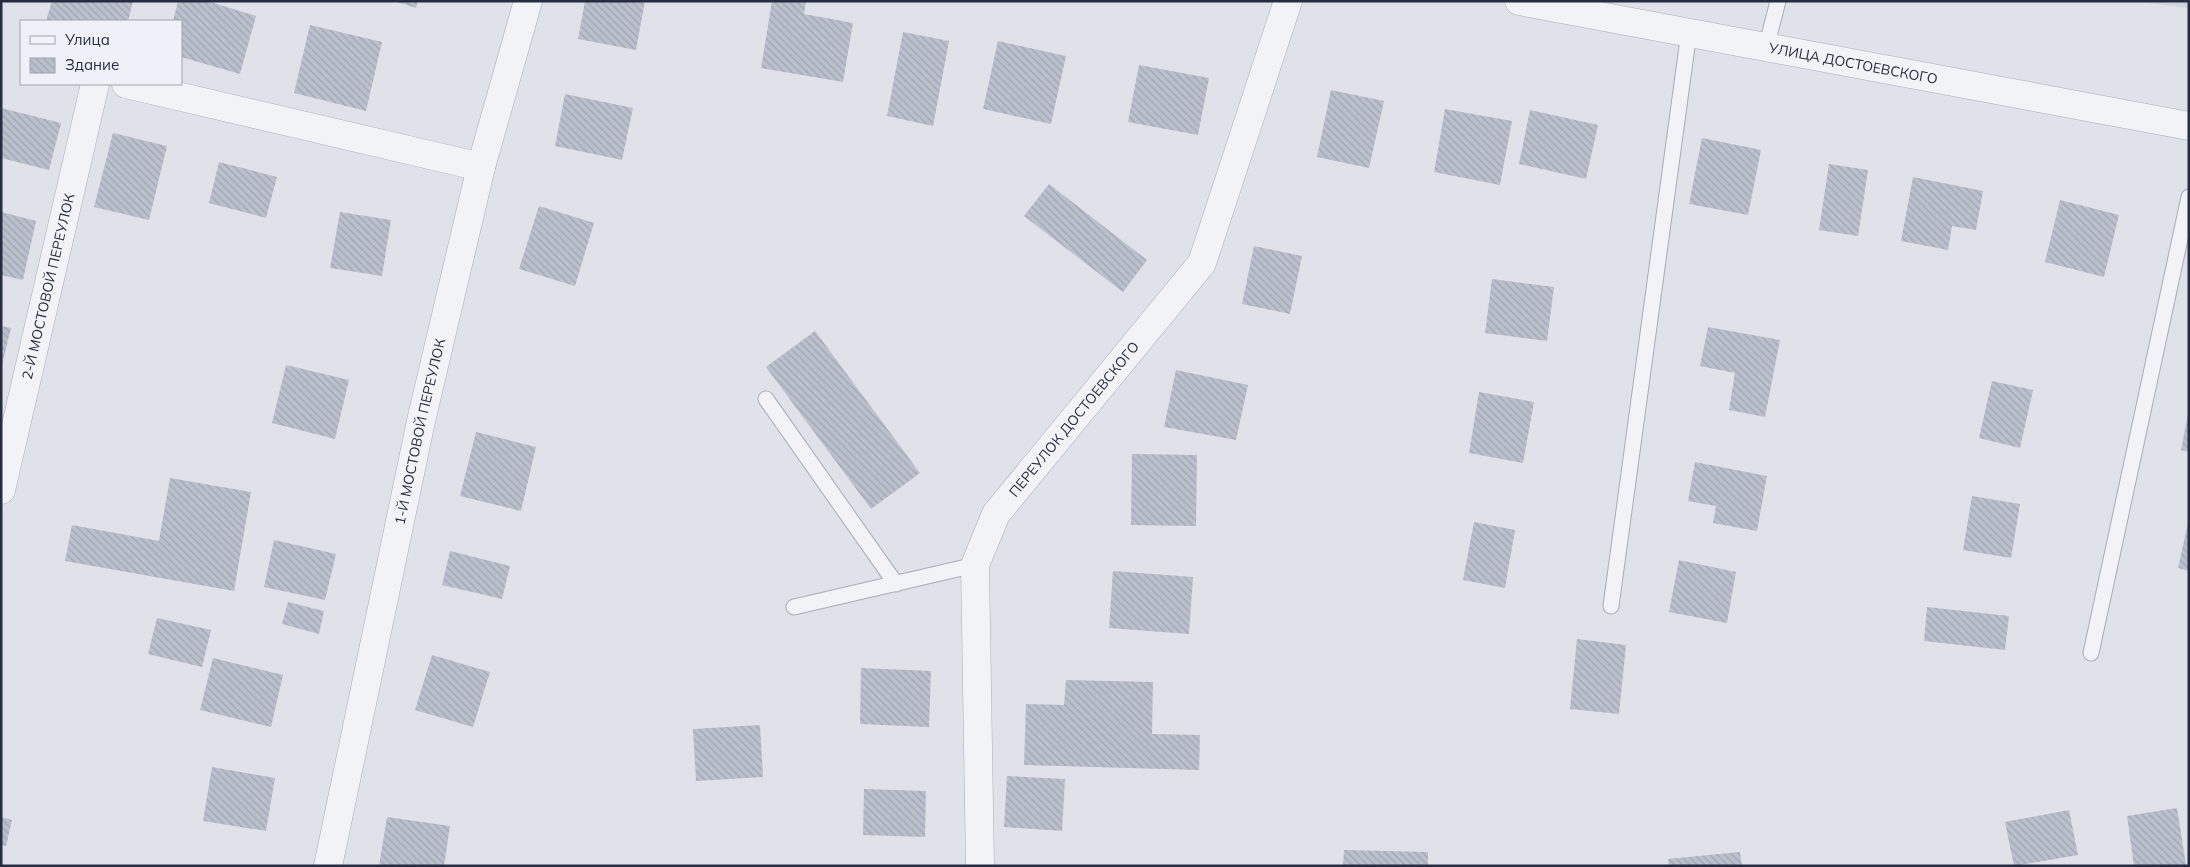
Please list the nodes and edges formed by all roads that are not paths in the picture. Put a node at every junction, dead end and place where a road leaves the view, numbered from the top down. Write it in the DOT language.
graph roads {
  1 [pos="528,1"];
  2 [pos="1288,1"];
  3 [pos="1519,1"];
  4 [pos="1778,1"];
  5 [pos="1689,32"];
  6 [pos="1766,48"];
  7 [pos="95,85"];
  8 [pos="130,85"];
  9 [pos="2189,126"];
  10 [pos="481,167"];
  11 [pos="2189,197"];
  12 [pos="766,399"];
  13 [pos="1,490"];
  14 [pos="975,565"];
  15 [pos="896,584"];
  16 [pos="1611,606"];
  17 [pos="794,607"];
  18 [pos="2091,653"];
  19 [pos="328,866"];
  20 [pos="980,866"];
  1 -- 10 [label="street, 1-Й МОСТОВОЙ ПЕРЕУЛОК"];
  2 -- 14 [label="street, ПЕРЕУЛОК ДОСТОЕВСКОГО"];
  3 -- 5 [label="street, УЛИЦА ДОСТОЕВСКОГО"];
  4 -- 6 [label="lane"];
  5 -- 6 [label="street, УЛИЦА ДОСТОЕВСКОГО"];
  5 -- 16 [label="lane"];
  6 -- 9 [label="street, УЛИЦА ДОСТОЕВСКОГО"];
  7 -- 13 [label="street, 2-Й МОСТОВОЙ ПЕРЕУЛОК"];
  8 -- 10 [label="street"];
  10 -- 19 [label="street, 1-Й МОСТОВОЙ ПЕРЕУЛОК"];
  11 -- 18 [label="lane"];
  12 -- 15 [label="lane"];
  14 -- 15 [label="lane"];
  14 -- 20 [label="street, ПЕРЕУЛОК ДОСТОЕВСКОГО"];
  15 -- 17 [label="lane"];
}
